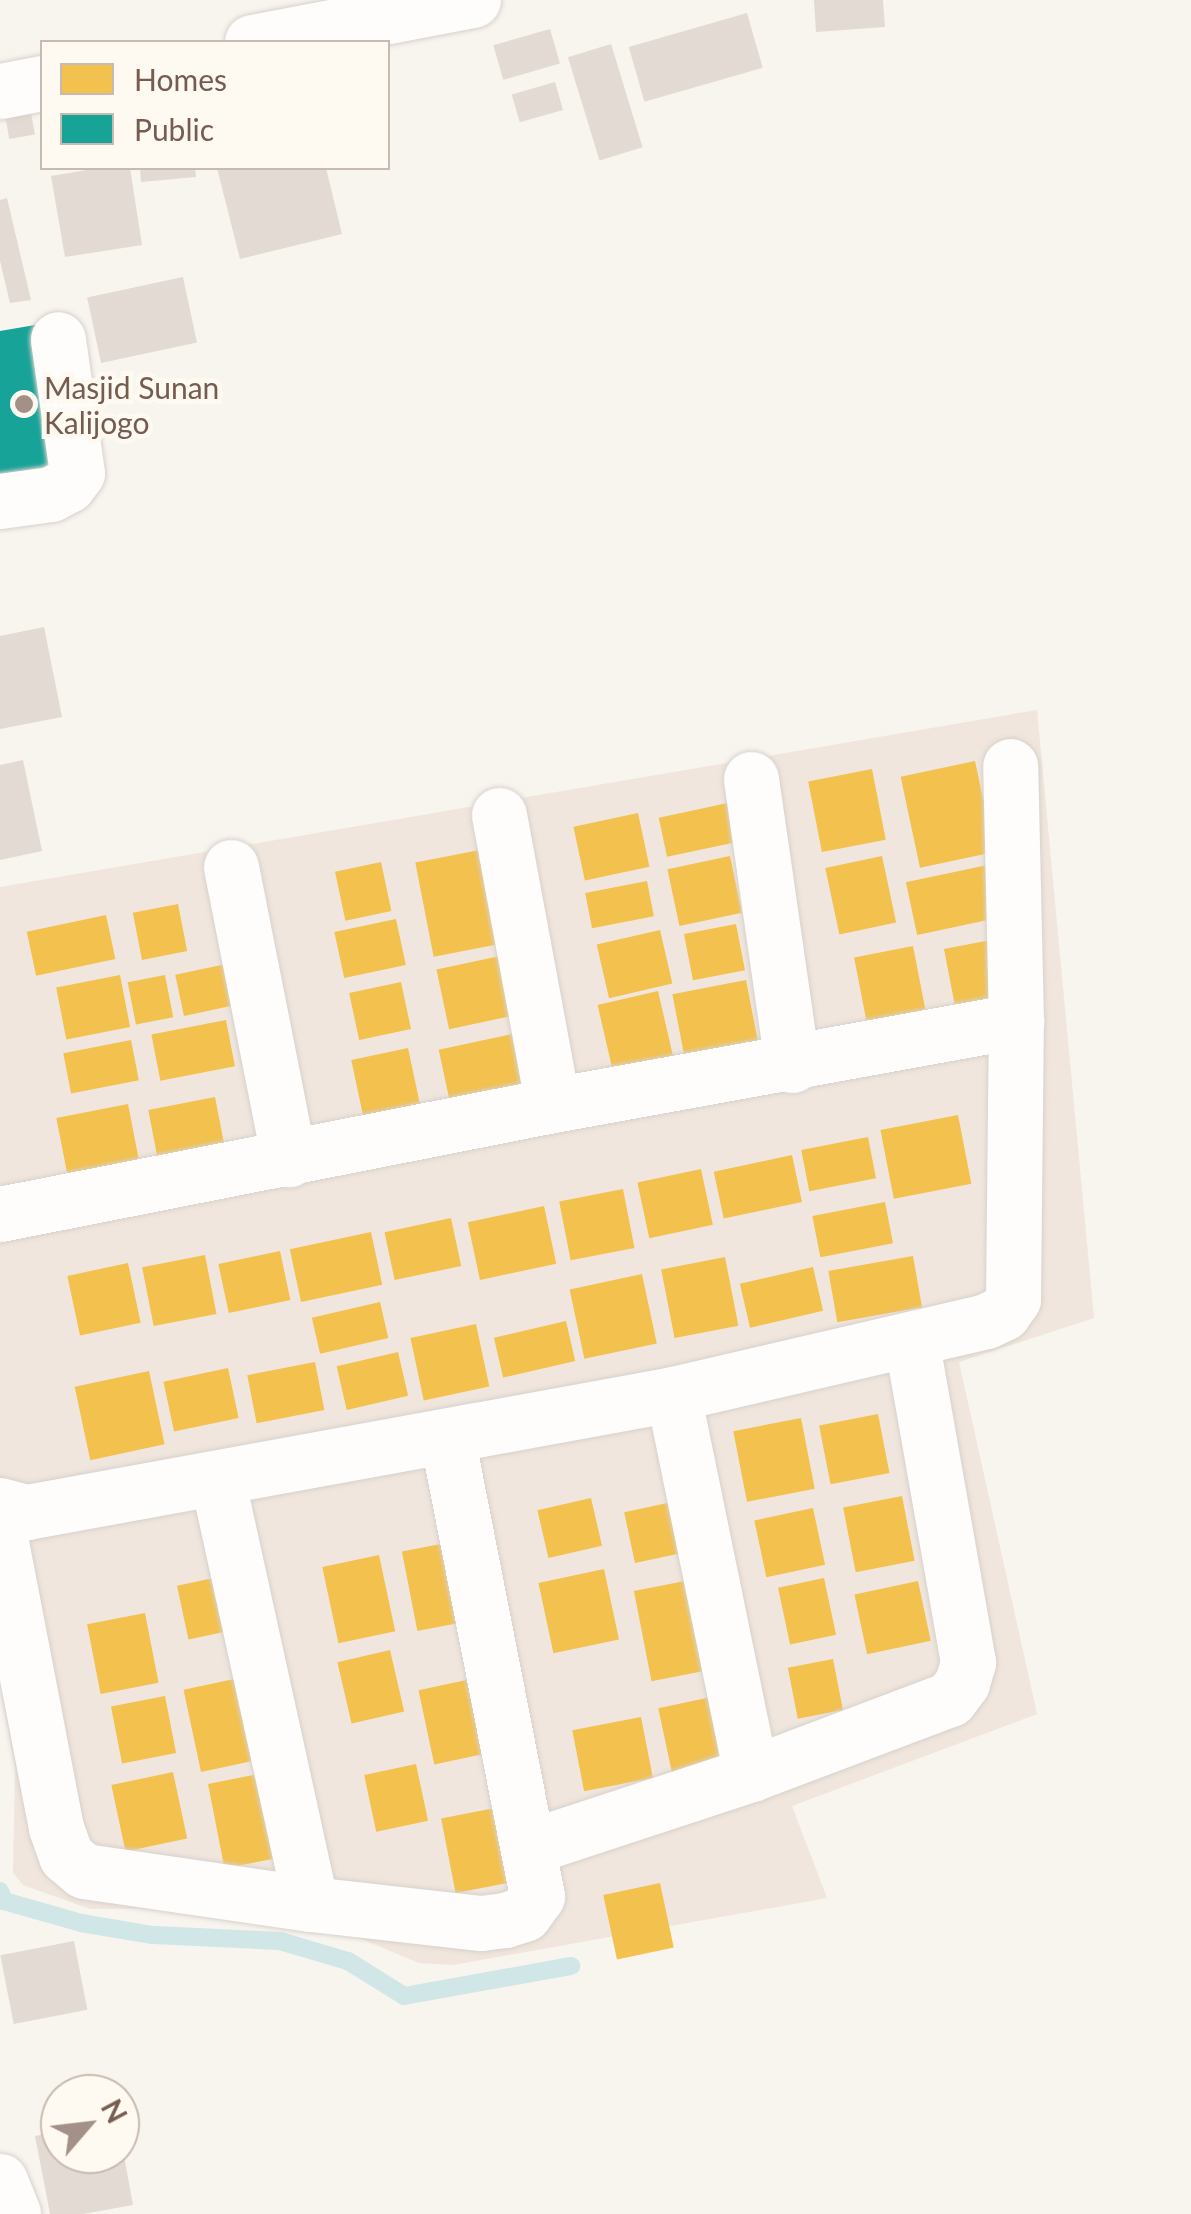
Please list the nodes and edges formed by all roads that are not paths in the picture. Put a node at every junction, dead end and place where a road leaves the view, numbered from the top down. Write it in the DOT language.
graph roads {
  1 [pos="473,0"];
  2 [pos="263,40"];
  3 [pos="40,83"];
  4 [pos="0,91"];
  5 [pos="58,339"];
  6 [pos="0,502"];
  7 [pos="1010,766"];
  8 [pos="751,779"];
  9 [pos="500,815"];
  10 [pos="231,867"];
  11 [pos="1016,1021"];
  12 [pos="792,1064"];
  13 [pos="553,1105"];
  14 [pos="289,1159"];
  15 [pos="0,1214"];
  16 [pos="910,1339"];
  17 [pos="674,1394"];
  18 [pos="447,1436"];
  19 [pos="217,1478"];
  20 [pos="0,1505"];
  21 [pos="0,1537"];
  22 [pos="751,1774"];
  23 [pos="530,1847"];
  24 [pos="312,1904"];
  25 [pos="0,2180"];
  26 [pos="12,2214"];
  1 -- 2 [label="street"];
  3 -- 4 [label="street"];
  5 -- 6 [label="street"];
  7 -- 11 [label="street"];
  8 -- 12 [label="street"];
  9 -- 13 [label="street"];
  10 -- 14 [label="street"];
  11 -- 12 [label="street"];
  11 -- 16 [label="street"];
  12 -- 13 [label="street"];
  13 -- 14 [label="street"];
  14 -- 15 [label="street"];
  16 -- 17 [label="street"];
  16 -- 22 [label="street"];
  17 -- 18 [label="street"];
  17 -- 22 [label="street"];
  18 -- 19 [label="street"];
  18 -- 23 [label="street"];
  19 -- 20 [label="street"];
  19 -- 24 [label="street"];
  21 -- 24 [label="street"];
  22 -- 23 [label="street"];
  23 -- 24 [label="street"];
  25 -- 26 [label="street"];
}
